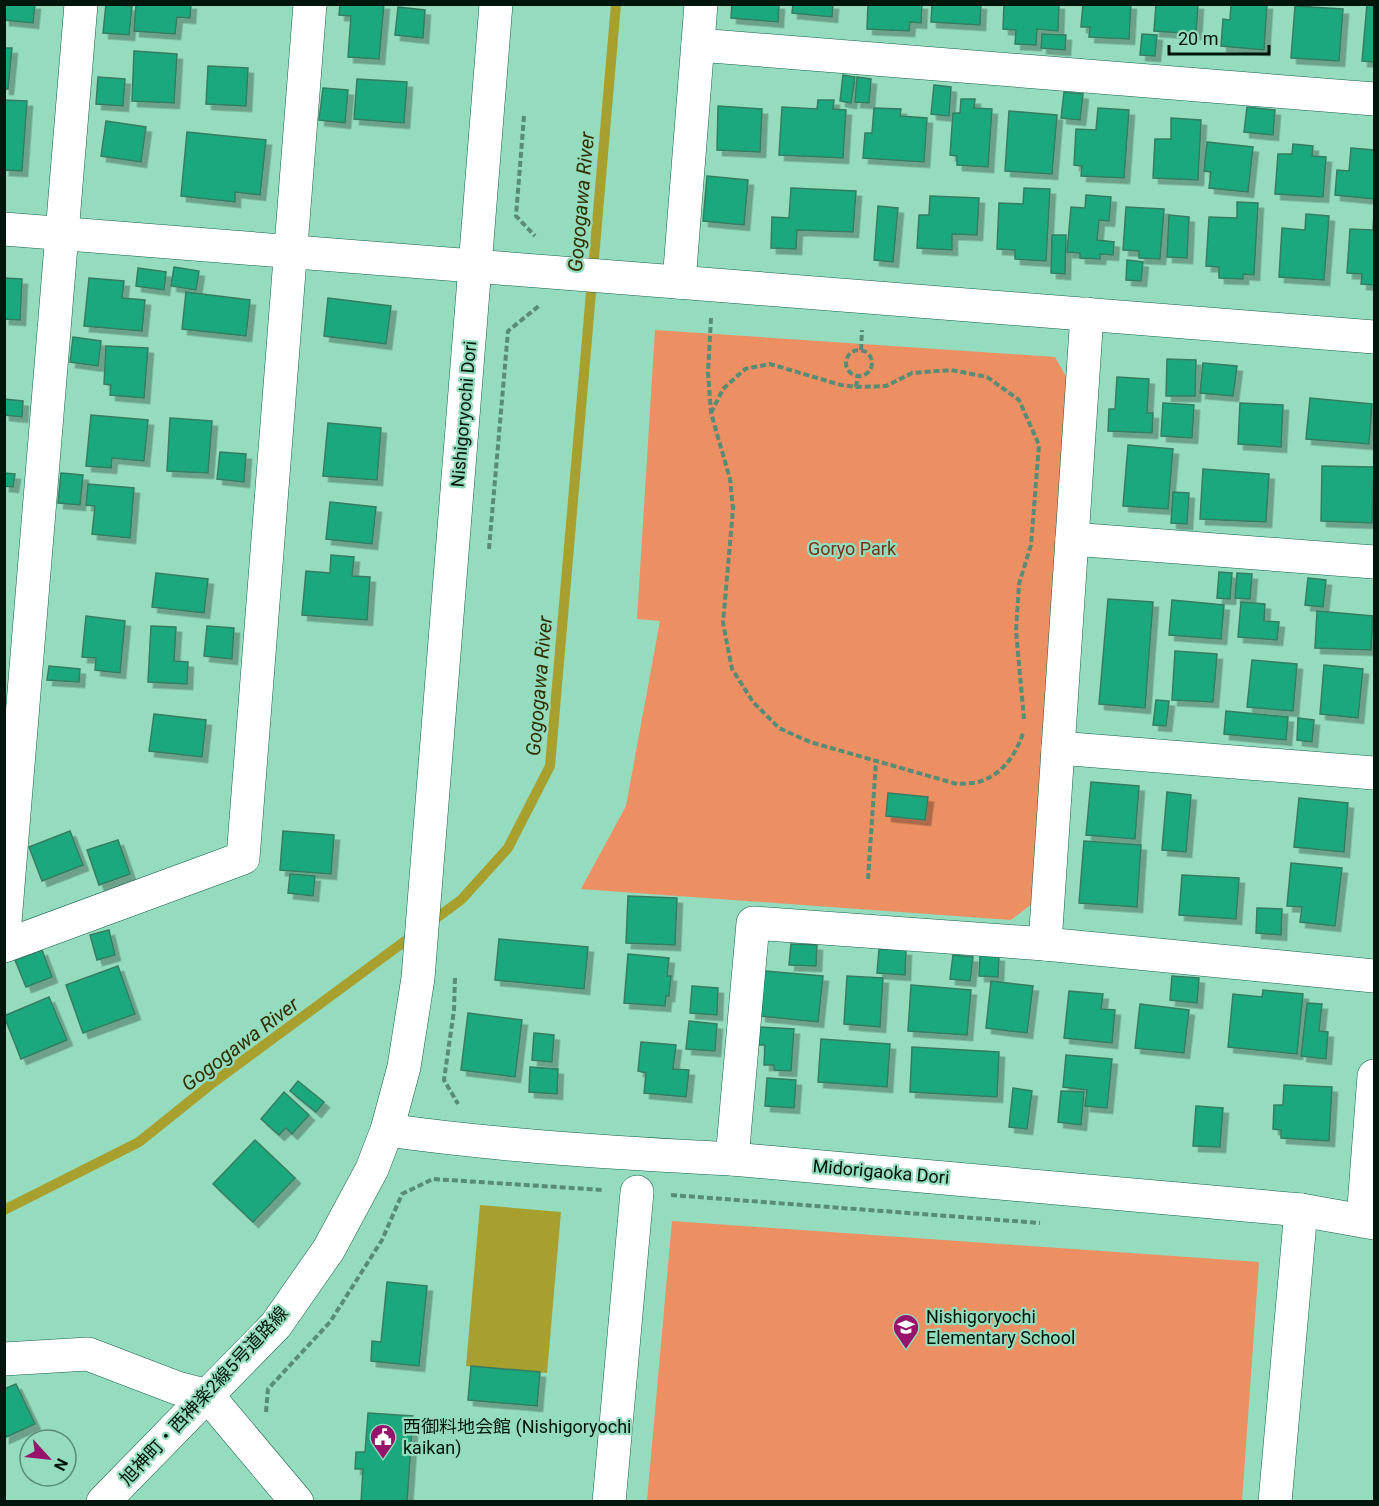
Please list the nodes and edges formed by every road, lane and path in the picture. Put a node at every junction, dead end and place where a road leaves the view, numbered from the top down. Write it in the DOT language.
graph roads {
  1 [pos="81,4"];
  2 [pos="310,4"];
  3 [pos="496,4"];
  4 [pos="701,4"];
  5 [pos="698,45"];
  6 [pos="1374,99"];
  7 [pos="524,110"];
  8 [pos="4,229"];
  9 [pos="62,234"];
  10 [pos="538,239"];
  11 [pos="291,251"];
  12 [pos="475,265"];
  13 [pos="679,282"];
  14 [pos="541,304"];
  15 [pos="1087,314"];
  16 [pos="711,317"];
  17 [pos="862,330"];
  18 [pos="1374,337"];
  19 [pos="861,350"];
  20 [pos="858,375"];
  21 [pos="856,387"];
  22 [pos="711,413"];
  23 [pos="1072,539"];
  24 [pos="489,551"];
  25 [pos="1374,562"];
  26 [pos="1024,721"];
  27 [pos="1024,731"];
  28 [pos="1058,748"];
  29 [pos="876,761"];
  30 [pos="1374,773"];
  31 [pos="868,879"];
  32 [pos="4,934"];
  33 [pos="1045,944"];
  34 [pos="4,946"];
  35 [pos="455,975"];
  36 [pos="1374,976"];
  37 [pos="1374,1076"];
  38 [pos="460,1108"];
  39 [pos="387,1130"];
  40 [pos="732,1159"];
  41 [pos="637,1192"];
  42 [pos="1301,1210"];
  43 [pos="1369,1222"];
  44 [pos="1050,1224"];
  45 [pos="4,1359"];
  46 [pos="208,1396"];
  47 [pos="266,1418"];
  48 [pos="103,1502"];
  49 [pos="297,1502"];
  50 [pos="609,1502"];
  51 [pos="1275,1502"];
  1 -- 9 [label="street"];
  2 -- 11 [label="street"];
  3 -- 12 [label="street, Nishigoryochi Dori"];
  4 -- 5 [label="street"];
  5 -- 6 [label="street"];
  5 -- 13 [label="street"];
  7 -- 10 [label="path"];
  8 -- 9 [label="street"];
  9 -- 11 [label="street"];
  9 -- 32 [label="street"];
  11 -- 12 [label="street"];
  11 -- 34 [label="street"];
  12 -- 13 [label="street"];
  12 -- 39 [label="street, Nishigoryochi Dori"];
  13 -- 15 [label="street"];
  14 -- 24 [label="path"];
  15 -- 18 [label="street"];
  15 -- 23 [label="street"];
  16 -- 22 [label="path"];
  17 -- 19 [label="path"];
  19 -- 20 [label="path"];
  19 -- 20 [label="path"];
  20 -- 21 [label="path"];
  21 -- 22 [label="path"];
  21 -- 26 [label="path"];
  22 -- 29 [label="path"];
  23 -- 25 [label="street"];
  23 -- 28 [label="street"];
  27 -- 29 [label="path"];
  28 -- 30 [label="street"];
  28 -- 33 [label="street"];
  29 -- 31 [label="path"];
  33 -- 36 [label="street"];
  33 -- 40 [label="street"];
  35 -- 38 [label="path"];
  37 -- 43 [label="street"];
  39 -- 40 [label="street, Midorigaoka Dori"];
  39 -- 46 [label="street, 旭神町・西神楽2線5号道路線"];
  40 -- 42 [label="street, Midorigaoka Dori"];
  41 -- 44 [label="path"];
  41 -- 47 [label="path"];
  41 -- 50 [label="street"];
  42 -- 43 [label="street, Midorigaoka Dori"];
  42 -- 51 [label="street"];
  45 -- 46 [label="street"];
  46 -- 48 [label="street, 旭神町・西神楽2線5号道路線"];
  46 -- 49 [label="street"];
}
